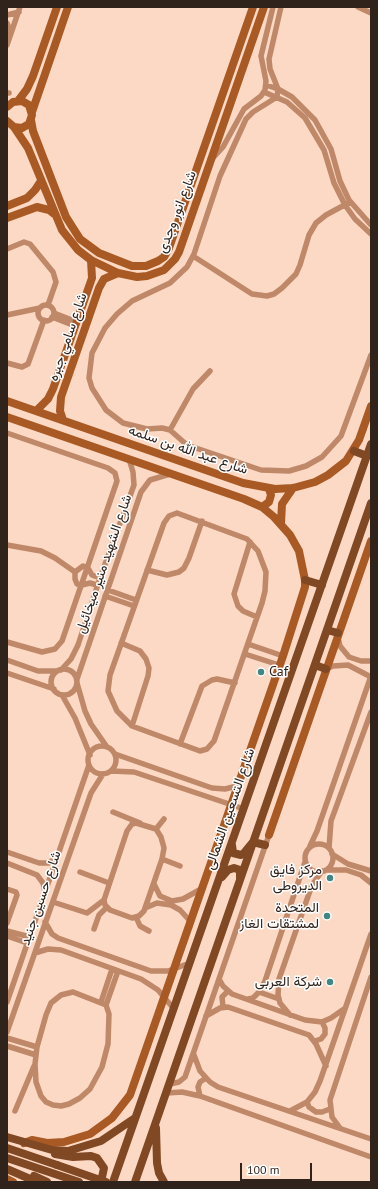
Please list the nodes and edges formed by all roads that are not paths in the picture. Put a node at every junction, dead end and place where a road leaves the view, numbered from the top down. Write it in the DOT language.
graph roads {
  1 [pos="57,7"];
  2 [pos="68,7"];
  3 [pos="253,7"];
  4 [pos="264,7"];
  5 [pos="272,7"];
  6 [pos="281,7"];
  7 [pos="358,7"];
  8 [pos="19,9"];
  9 [pos="371,13"];
  10 [pos="7,16"];
  11 [pos="7,23"];
  12 [pos="11,33"];
  13 [pos="7,44"];
  14 [pos="266,85"];
  15 [pos="278,89"];
  16 [pos="264,92"];
  17 [pos="277,97"];
  18 [pos="10,104"];
  19 [pos="32,116"];
  20 [pos="9,123"];
  21 [pos="210,160"];
  22 [pos="332,166"];
  23 [pos="41,181"];
  24 [pos="23,200"];
  25 [pos="347,203"];
  26 [pos="7,206"];
  27 [pos="28,209"];
  28 [pos="54,214"];
  29 [pos="7,218"];
  30 [pos="371,225"];
  31 [pos="75,232"];
  32 [pos="371,234"];
  33 [pos="67,237"];
  34 [pos="7,249"];
  35 [pos="193,256"];
  36 [pos="90,260"];
  37 [pos="150,265"];
  38 [pos="118,273"];
  39 [pos="154,274"];
  40 [pos="92,275"];
  41 [pos="103,281"];
  42 [pos="48,305"];
  43 [pos="40,308"];
  44 [pos="7,315"];
  45 [pos="53,315"];
  46 [pos="44,320"];
  47 [pos="76,324"];
  48 [pos="371,355"];
  49 [pos="7,363"];
  50 [pos="210,371"];
  51 [pos="53,389"];
  52 [pos="62,393"];
  53 [pos="7,401"];
  54 [pos="371,406"];
  55 [pos="36,411"];
  56 [pos="7,417"];
  57 [pos="63,420"];
  58 [pos="170,430"];
  59 [pos="7,433"];
  60 [pos="371,444"];
  61 [pos="354,452"];
  62 [pos="367,456"];
  63 [pos="129,459"];
  64 [pos="171,474"];
  65 [pos="134,485"];
  66 [pos="143,488"];
  67 [pos="293,488"];
  68 [pos="269,489"];
  69 [pos="371,503"];
  70 [pos="262,507"];
  71 [pos="202,521"];
  72 [pos="280,523"];
  73 [pos="371,541"];
  74 [pos="250,542"];
  75 [pos="7,545"];
  76 [pos="88,568"];
  77 [pos="147,570"];
  78 [pos="75,572"];
  79 [pos="100,578"];
  80 [pos="305,584"];
  81 [pos="82,585"];
  82 [pos="97,585"];
  83 [pos="322,585"];
  84 [pos="108,590"];
  85 [pos="106,596"];
  86 [pos="135,603"];
  87 [pos="257,617"];
  88 [pos="327,630"];
  89 [pos="338,633"];
  90 [pos="7,642"];
  91 [pos="121,643"];
  92 [pos="248,644"];
  93 [pos="245,654"];
  94 [pos="283,656"];
  95 [pos="7,660"];
  96 [pos="371,660"];
  97 [pos="279,665"];
  98 [pos="315,665"];
  99 [pos="326,669"];
  100 [pos="59,670"];
  101 [pos="7,673"];
  102 [pos="371,677"];
  103 [pos="77,681"];
  104 [pos="235,683"];
  105 [pos="54,689"];
  106 [pos="62,695"];
  107 [pos="371,712"];
  108 [pos="354,724"];
  109 [pos="132,726"];
  110 [pos="365,728"];
  111 [pos="180,744"];
  112 [pos="108,747"];
  113 [pos="115,754"];
  114 [pos="90,755"];
  115 [pos="89,765"];
  116 [pos="111,771"];
  117 [pos="103,774"];
  118 [pos="237,786"];
  119 [pos="231,804"];
  120 [pos="244,809"];
  121 [pos="113,812"];
  122 [pos="164,819"];
  123 [pos="140,823"];
  124 [pos="156,829"];
  125 [pos="269,835"];
  126 [pos="253,842"];
  127 [pos="232,844"];
  128 [pos="265,845"];
  129 [pos="310,846"];
  130 [pos="329,848"];
  131 [pos="7,852"];
  132 [pos="332,854"];
  133 [pos="14,855"];
  134 [pos="58,857"];
  135 [pos="162,859"];
  136 [pos="305,862"];
  137 [pos="9,864"];
  138 [pos="180,866"];
  139 [pos="324,870"];
  140 [pos="371,871"];
  141 [pos="80,872"];
  142 [pos="240,880"];
  143 [pos="219,881"];
  144 [pos="109,883"];
  145 [pos="371,883"];
  146 [pos="154,884"];
  147 [pos="7,889"];
  148 [pos="201,889"];
  149 [pos="45,892"];
  150 [pos="104,900"];
  151 [pos="161,900"];
  152 [pos="52,902"];
  153 [pos="172,903"];
  154 [pos="107,907"];
  155 [pos="145,908"];
  156 [pos="136,917"];
  157 [pos="190,921"];
  158 [pos="45,922"];
  159 [pos="7,924"];
  160 [pos="94,930"];
  161 [pos="149,931"];
  162 [pos="7,934"];
  163 [pos="371,934"];
  164 [pos="30,937"];
  165 [pos="64,941"];
  166 [pos="27,943"];
  167 [pos="61,950"];
  168 [pos="34,954"];
  169 [pos="190,963"];
  170 [pos="174,969"];
  171 [pos="115,970"];
  172 [pos="151,971"];
  173 [pos="371,977"];
  174 [pos="219,979"];
  175 [pos="146,981"];
  176 [pos="228,991"];
  177 [pos="259,992"];
  178 [pos="164,998"];
  179 [pos="248,999"];
  180 [pos="279,999"];
  181 [pos="7,1002"];
  182 [pos="103,1004"];
  183 [pos="222,1008"];
  184 [pos="346,1008"];
  185 [pos="174,1009"];
  186 [pos="7,1010"];
  187 [pos="14,1012"];
  188 [pos="290,1014"];
  189 [pos="206,1016"];
  190 [pos="322,1022"];
  191 [pos="7,1032"];
  192 [pos="7,1038"];
  193 [pos="315,1041"];
  194 [pos="7,1046"];
  195 [pos="37,1047"];
  196 [pos="194,1053"];
  197 [pos="36,1055"];
  198 [pos="35,1064"];
  199 [pos="326,1066"];
  200 [pos="206,1078"];
  201 [pos="170,1084"];
  202 [pos="167,1094"];
  203 [pos="200,1096"];
  204 [pos="307,1102"];
  205 [pos="330,1109"];
  206 [pos="15,1111"];
  207 [pos="289,1111"];
  208 [pos="136,1118"];
  209 [pos="156,1124"];
  210 [pos="340,1128"];
  211 [pos="7,1137"];
  212 [pos="371,1139"];
  213 [pos="24,1143"];
  214 [pos="36,1147"];
  215 [pos="7,1148"];
  216 [pos="371,1157"];
  217 [pos="7,1158"];
  218 [pos="7,1169"];
  219 [pos="21,1174"];
  220 [pos="7,1179"];
  221 [pos="13,1182"];
  222 [pos="38,1182"];
  223 [pos="47,1182"];
  224 [pos="79,1182"];
  225 [pos="101,1182"];
  226 [pos="106,1182"];
  227 [pos="113,1182"];
  228 [pos="135,1182"];
  229 [pos="164,1182"];
  1 -- 18 [label="street"];
  2 -- 19 [label="street"];
  3 -- 37 [label="street, شارع انور وجدى"];
  4 -- 21 [label="street, شارع انور وجدى"];
  5 -- 14 [label="street"];
  6 -- 15 [label="street"];
  7 -- 9 [label="street"];
  8 -- 10 [label="street"];
  8 -- 12 [label="street"];
  11 -- 12 [label="street"];
  12 -- 13 [label="street"];
  14 -- 15 [label="street"];
  14 -- 16 [label="street"];
  15 -- 17 [label="street"];
  15 -- 22 [label="street"];
  16 -- 17 [label="street"];
  16 -- 21 [label="street"];
  17 -- 22 [label="street"];
  17 -- 35 [label="street"];
  18 -- 19 [label="street"];
  19 -- 20 [label="street"];
  19 -- 31 [label="street, شارع انور وجدى"];
  20 -- 23 [label="street, شارع انور وجدى"];
  21 -- 39 [label="street, شارع انور وجدى"];
  22 -- 25 [label="street"];
  23 -- 24 [label="street"];
  23 -- 28 [label="street, شارع انور وجدى"];
  24 -- 26 [label="street"];
  24 -- 27 [label="street"];
  25 -- 30 [label="street"];
  25 -- 32 [label="street"];
  25 -- 35 [label="street"];
  27 -- 28 [label="street"];
  27 -- 29 [label="street"];
  28 -- 33 [label="street, شارع انور وجدى"];
  31 -- 33 [label="street"];
  31 -- 37 [label="street, شارع انور وجدى"];
  33 -- 36 [label="street, شارع انور وجدى"];
  34 -- 42 [label="street"];
  35 -- 58 [label="street"];
  36 -- 38 [label="street, شارع انور وجدى"];
  36 -- 40 [label="street, شارع سامي جبره"];
  37 -- 39 [label="street"];
  38 -- 39 [label="street, شارع انور وجدى"];
  38 -- 41 [label="street, شارع سامي جبره"];
  40 -- 41 [label="street"];
  40 -- 47 [label="street, شارع سامي جبره"];
  41 -- 52 [label="street, شارع سامي جبره"];
  42 -- 43 [label="street"];
  42 -- 45 [label="street"];
  43 -- 44 [label="street"];
  43 -- 46 [label="street"];
  45 -- 46 [label="street"];
  45 -- 47 [label="street"];
  46 -- 49 [label="street"];
  47 -- 51 [label="street, شارع سامي جبره"];
  48 -- 58 [label="street"];
  50 -- 58 [label="street"];
  51 -- 52 [label="street"];
  51 -- 55 [label="street, شارع سامي جبره"];
  52 -- 57 [label="street, شارع سامي جبره"];
  53 -- 55 [label="street, شارع عبد الله بن سلمه"];
  54 -- 61 [label="street"];
  55 -- 57 [label="street, شارع عبد الله بن سلمه"];
  56 -- 63 [label="street, شارع عبد الله بن سلمه"];
  57 -- 68 [label="street, شارع عبد الله بن سلمه"];
  59 -- 76 [label="street"];
  60 -- 62 [label="main road, شارع التسعين الشمالى"];
  61 -- 62 [label="main road"];
  61 -- 67 [label="street, شارع عبد الله بن سلمه"];
  62 -- 83 [label="main road, شارع التسعين الشمالى"];
  63 -- 64 [label="street, شارع عبد الله بن سلمه"];
  63 -- 65 [label="street, شارع الشهيد منير ميخائيل"];
  64 -- 66 [label="street, شارع الشهيد منير ميخائيل"];
  64 -- 70 [label="street, شارع عبد الله بن سلمه"];
  65 -- 66 [label="street"];
  65 -- 79 [label="street, شارع الشهيد منير ميخائيل"];
  66 -- 84 [label="street, شارع الشهيد منير ميخائيل"];
  67 -- 68 [label="street, شارع عبد الله بن سلمه"];
  67 -- 72 [label="street"];
  68 -- 70 [label="street"];
  69 -- 88 [label="main road"];
  70 -- 72 [label="street, شارع عبد الله بن سلمه"];
  71 -- 74 [label="street"];
  71 -- 77 [label="street"];
  71 -- 77 [label="street"];
  72 -- 80 [label="street, شارع عبد الله بن سلمه"];
  73 -- 89 [label="street"];
  74 -- 87 [label="street"];
  74 -- 87 [label="street"];
  75 -- 78 [label="street"];
  76 -- 78 [label="street"];
  76 -- 79 [label="street"];
  76 -- 81 [label="street"];
  77 -- 86 [label="street"];
  78 -- 81 [label="street"];
  79 -- 82 [label="street, شارع الشهيد منير ميخائيل"];
  80 -- 83 [label="main road"];
  80 -- 94 [label="street"];
  81 -- 82 [label="street"];
  81 -- 90 [label="street"];
  82 -- 100 [label="street, شارع الشهيد منير ميخائيل"];
  83 -- 120 [label="main road, شارع التسعين الشمالى"];
  84 -- 85 [label="street, شارع الشهيد منير ميخائيل"];
  84 -- 86 [label="street"];
  85 -- 86 [label="street"];
  85 -- 103 [label="street, شارع الشهيد منير ميخائيل"];
  86 -- 91 [label="street"];
  87 -- 92 [label="street"];
  88 -- 89 [label="main road"];
  88 -- 98 [label="main road"];
  89 -- 96 [label="street"];
  89 -- 99 [label="street"];
  91 -- 109 [label="street"];
  91 -- 109 [label="street"];
  92 -- 93 [label="street"];
  92 -- 94 [label="street"];
  93 -- 97 [label="street"];
  93 -- 104 [label="street"];
  94 -- 97 [label="street"];
  95 -- 100 [label="street"];
  97 -- 118 [label="street"];
  98 -- 99 [label="main road"];
  98 -- 126 [label="main road"];
  99 -- 102 [label="street"];
  99 -- 125 [label="street"];
  100 -- 103 [label="street"];
  100 -- 105 [label="street"];
  101 -- 105 [label="street"];
  102 -- 108 [label="street"];
  103 -- 106 [label="street"];
  103 -- 112 [label="street"];
  104 -- 111 [label="street"];
  104 -- 111 [label="street"];
  105 -- 106 [label="street"];
  106 -- 114 [label="street"];
  107 -- 110 [label="street"];
  108 -- 110 [label="street"];
  108 -- 129 [label="street"];
  109 -- 111 [label="street"];
  110 -- 130 [label="street"];
  112 -- 113 [label="street"];
  112 -- 114 [label="street"];
  113 -- 116 [label="street"];
  113 -- 118 [label="street"];
  114 -- 115 [label="street"];
  115 -- 117 [label="street"];
  115 -- 134 [label="street, شارع حسين جنيد"];
  116 -- 117 [label="street"];
  116 -- 119 [label="street"];
  117 -- 152 [label="street, شارع حسين جنيد"];
  118 -- 119 [label="street"];
  119 -- 120 [label="street"];
  119 -- 148 [label="street"];
  120 -- 127 [label="main road, شارع التسعين الشمالى"];
  121 -- 123 [label="street"];
  122 -- 124 [label="street"];
  123 -- 124 [label="street"];
  123 -- 144 [label="street"];
  124 -- 135 [label="street"];
  125 -- 128 [label="street"];
  126 -- 127 [label="main road"];
  126 -- 128 [label="main road"];
  126 -- 142 [label="main road"];
  127 -- 143 [label="main road, شارع التسعين الشمالى"];
  128 -- 174 [label="street"];
  129 -- 130 [label="street"];
  129 -- 136 [label="street"];
  130 -- 132 [label="street"];
  131 -- 133 [label="street"];
  132 -- 139 [label="street"];
  132 -- 140 [label="street"];
  133 -- 134 [label="street"];
  133 -- 137 [label="street"];
  134 -- 149 [label="street, شارع حسين جنيد"];
  135 -- 138 [label="street"];
  135 -- 146 [label="street"];
  136 -- 139 [label="street"];
  136 -- 177 [label="street"];
  137 -- 149 [label="street"];
  139 -- 145 [label="street"];
  139 -- 180 [label="street"];
  141 -- 144 [label="street"];
  142 -- 143 [label="main road"];
  142 -- 201 [label="main road"];
  143 -- 169 [label="main road, شارع التسعين الشمالى"];
  144 -- 150 [label="street"];
  146 -- 151 [label="street"];
  146 -- 155 [label="street"];
  147 -- 159 [label="street"];
  148 -- 153 [label="street"];
  148 -- 157 [label="street"];
  149 -- 164 [label="street, شارع حسين جنيد"];
  150 -- 152 [label="street"];
  150 -- 154 [label="street"];
  151 -- 153 [label="street"];
  151 -- 155 [label="street"];
  152 -- 158 [label="street, شارع حسين جنيد"];
  153 -- 157 [label="street"];
  154 -- 156 [label="street"];
  154 -- 160 [label="street"];
  155 -- 156 [label="street"];
  156 -- 161 [label="street"];
  157 -- 170 [label="street"];
  158 -- 165 [label="street"];
  158 -- 168 [label="street, شارع حسين جنيد"];
  162 -- 164 [label="street"];
  162 -- 166 [label="street"];
  163 -- 184 [label="street"];
  164 -- 166 [label="street, شارع حسين جنيد"];
  165 -- 167 [label="street"];
  165 -- 172 [label="street"];
  166 -- 181 [label="street, شارع حسين جنيد"];
  167 -- 168 [label="street"];
  167 -- 171 [label="street"];
  168 -- 187 [label="street, شارع حسين جنيد"];
  169 -- 170 [label="street"];
  169 -- 185 [label="main road, شارع التسعين الشمالى"];
  170 -- 172 [label="street"];
  170 -- 178 [label="street"];
  171 -- 175 [label="street"];
  171 -- 182 [label="street"];
  172 -- 175 [label="street"];
  173 -- 205 [label="street"];
  174 -- 176 [label="street"];
  174 -- 189 [label="street"];
  175 -- 178 [label="street"];
  176 -- 179 [label="street"];
  176 -- 183 [label="street"];
  177 -- 179 [label="street"];
  177 -- 180 [label="street"];
  178 -- 185 [label="street"];
  178 -- 213 [label="street"];
  179 -- 188 [label="street"];
  180 -- 188 [label="street"];
  182 -- 195 [label="street"];
  182 -- 198 [label="street"];
  183 -- 189 [label="street"];
  183 -- 193 [label="street"];
  184 -- 190 [label="street"];
  184 -- 199 [label="street"];
  185 -- 208 [label="main road, شارع التسعين الشمالى"];
  186 -- 187 [label="street"];
  187 -- 191 [label="street, شارع حسين جنيد"];
  188 -- 190 [label="street"];
  189 -- 196 [label="street"];
  190 -- 193 [label="street"];
  192 -- 195 [label="street"];
  193 -- 199 [label="street"];
  194 -- 197 [label="street"];
  195 -- 197 [label="street"];
  196 -- 200 [label="street"];
  196 -- 201 [label="street"];
  197 -- 198 [label="street"];
  198 -- 206 [label="street"];
  199 -- 204 [label="street"];
  200 -- 203 [label="street"];
  200 -- 207 [label="street"];
  201 -- 202 [label="main road"];
  202 -- 203 [label="street"];
  202 -- 209 [label="main road"];
  203 -- 216 [label="street"];
  204 -- 205 [label="street"];
  204 -- 207 [label="street"];
  205 -- 210 [label="street"];
  207 -- 210 [label="street"];
  208 -- 214 [label="main road"];
  208 -- 227 [label="main road, شارع التسعين الشمالى"];
  209 -- 228 [label="main road"];
  209 -- 229 [label="main road"];
  210 -- 212 [label="street"];
  211 -- 213 [label="main road"];
  213 -- 214 [label="main road"];
  214 -- 225 [label="main road"];
  215 -- 226 [label="main road, bridge"];
  217 -- 224 [label="main road"];
  218 -- 219 [label="main road"];
  219 -- 222 [label="main road"];
  219 -- 223 [label="main road"];
  220 -- 221 [label="street"];
}
